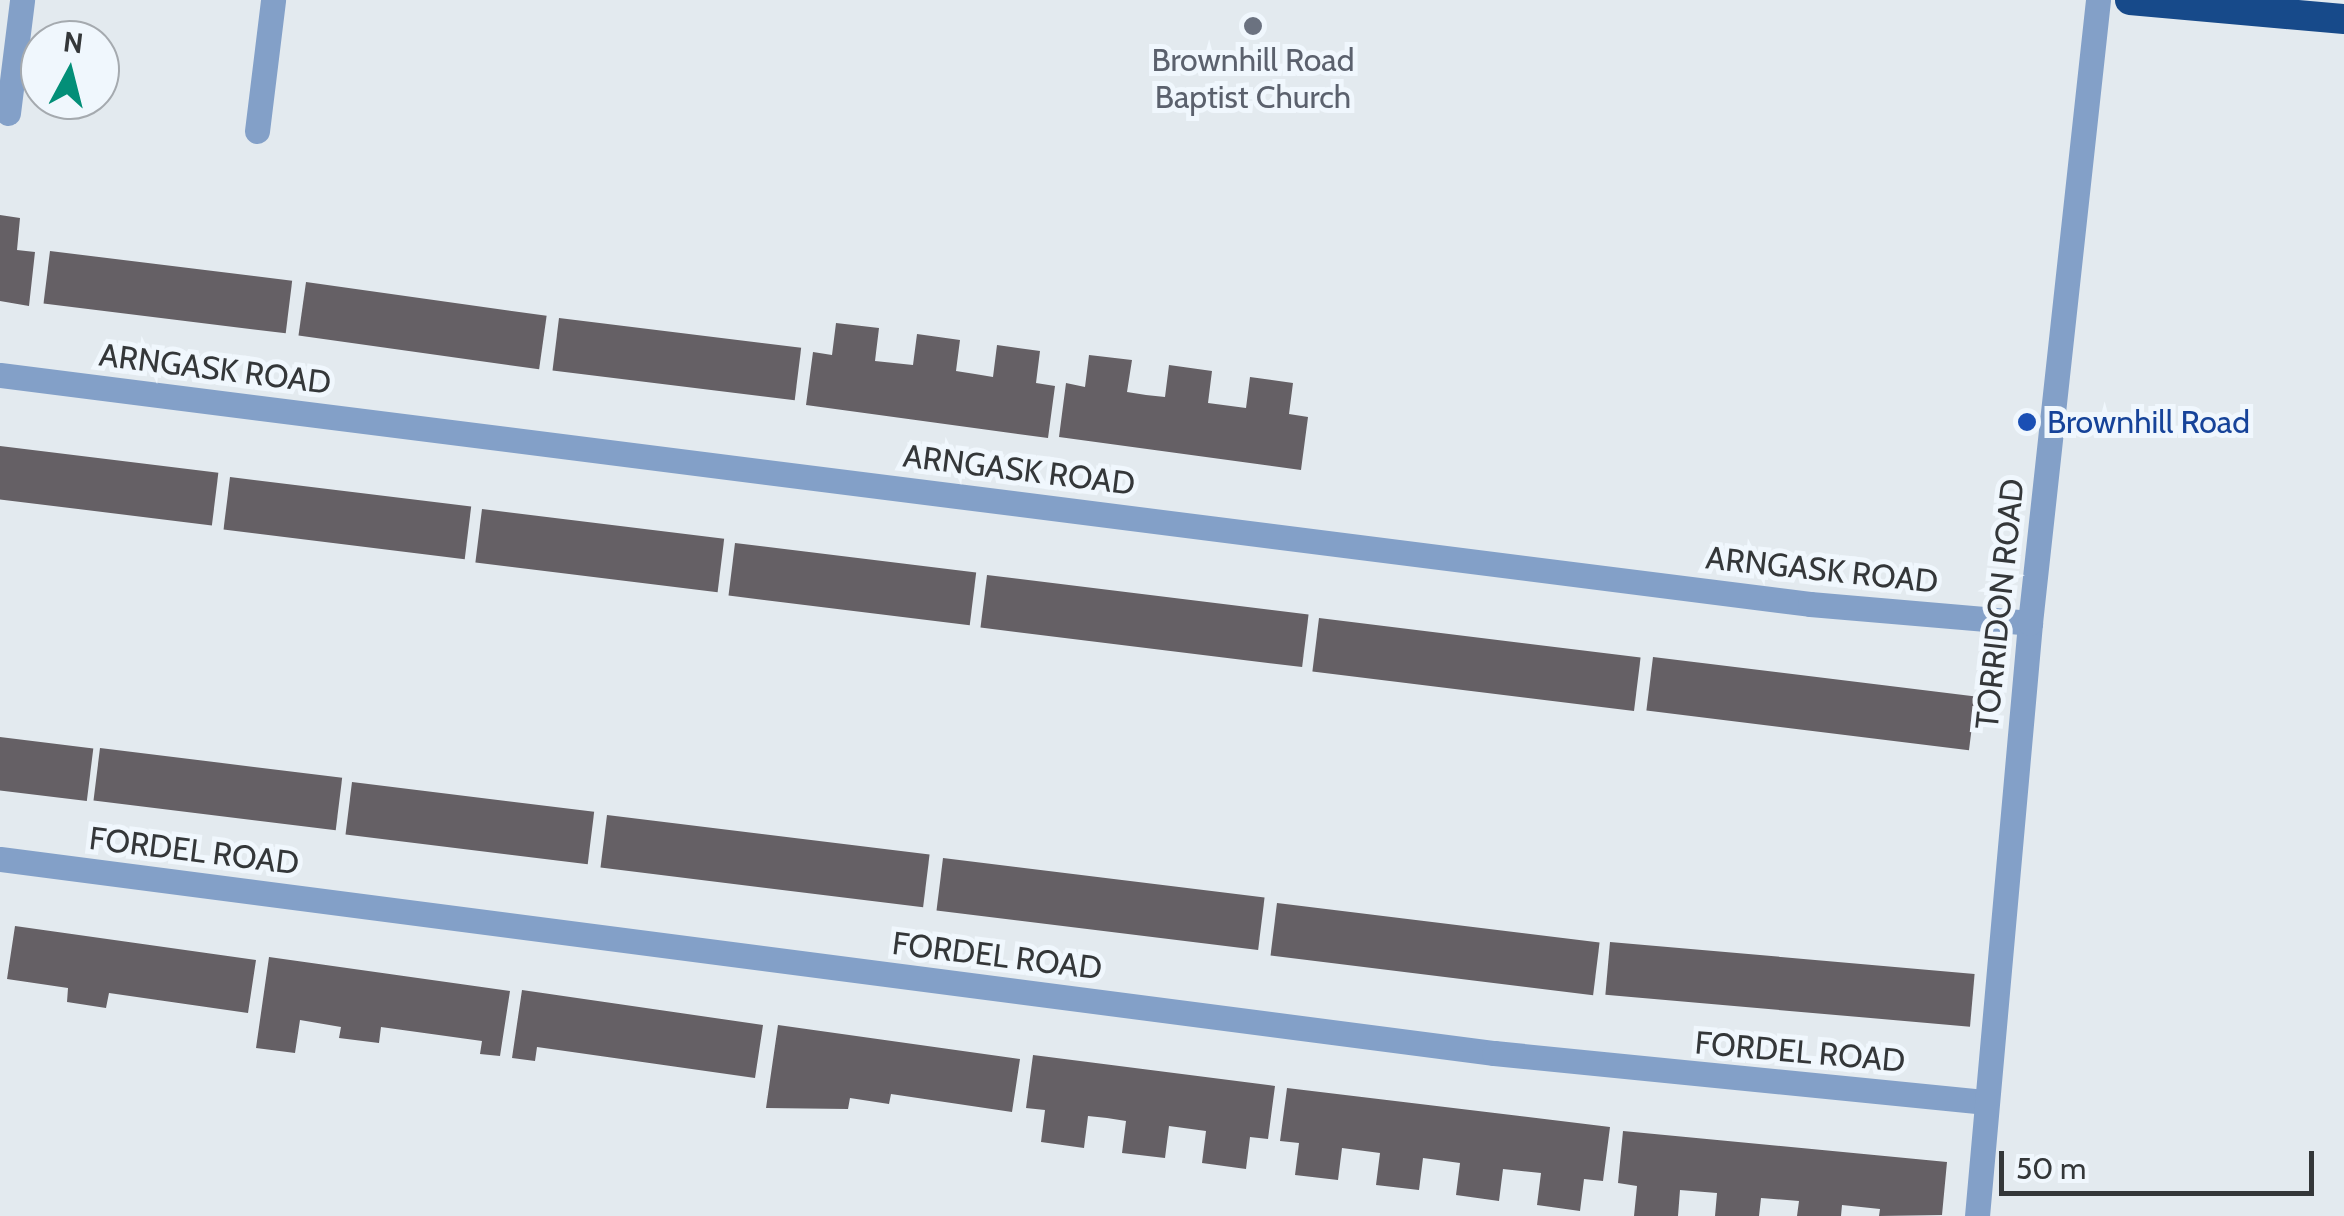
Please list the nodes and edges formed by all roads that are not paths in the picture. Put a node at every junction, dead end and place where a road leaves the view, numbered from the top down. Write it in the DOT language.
graph roads {
  1 [pos="22,0"];
  2 [pos="273,0"];
  3 [pos="2098,0"];
  4 [pos="2130,0"];
  5 [pos="2344,19"];
  6 [pos="8,113"];
  7 [pos="257,131"];
  8 [pos="0,374"];
  9 [pos="2030,623"];
  10 [pos="0,859"];
  11 [pos="1988,1102"];
  12 [pos="1977,1216"];
  1 -- 6 [label="street"];
  2 -- 7 [label="street"];
  3 -- 9 [label="street, TORRIDON ROAD"];
  4 -- 5 [label="highway"];
  8 -- 9 [label="street, ARNGASK ROAD"];
  9 -- 11 [label="street, TORRIDON ROAD"];
  10 -- 11 [label="street, FORDEL ROAD"];
  11 -- 12 [label="street, TORRIDON ROAD"];
}
